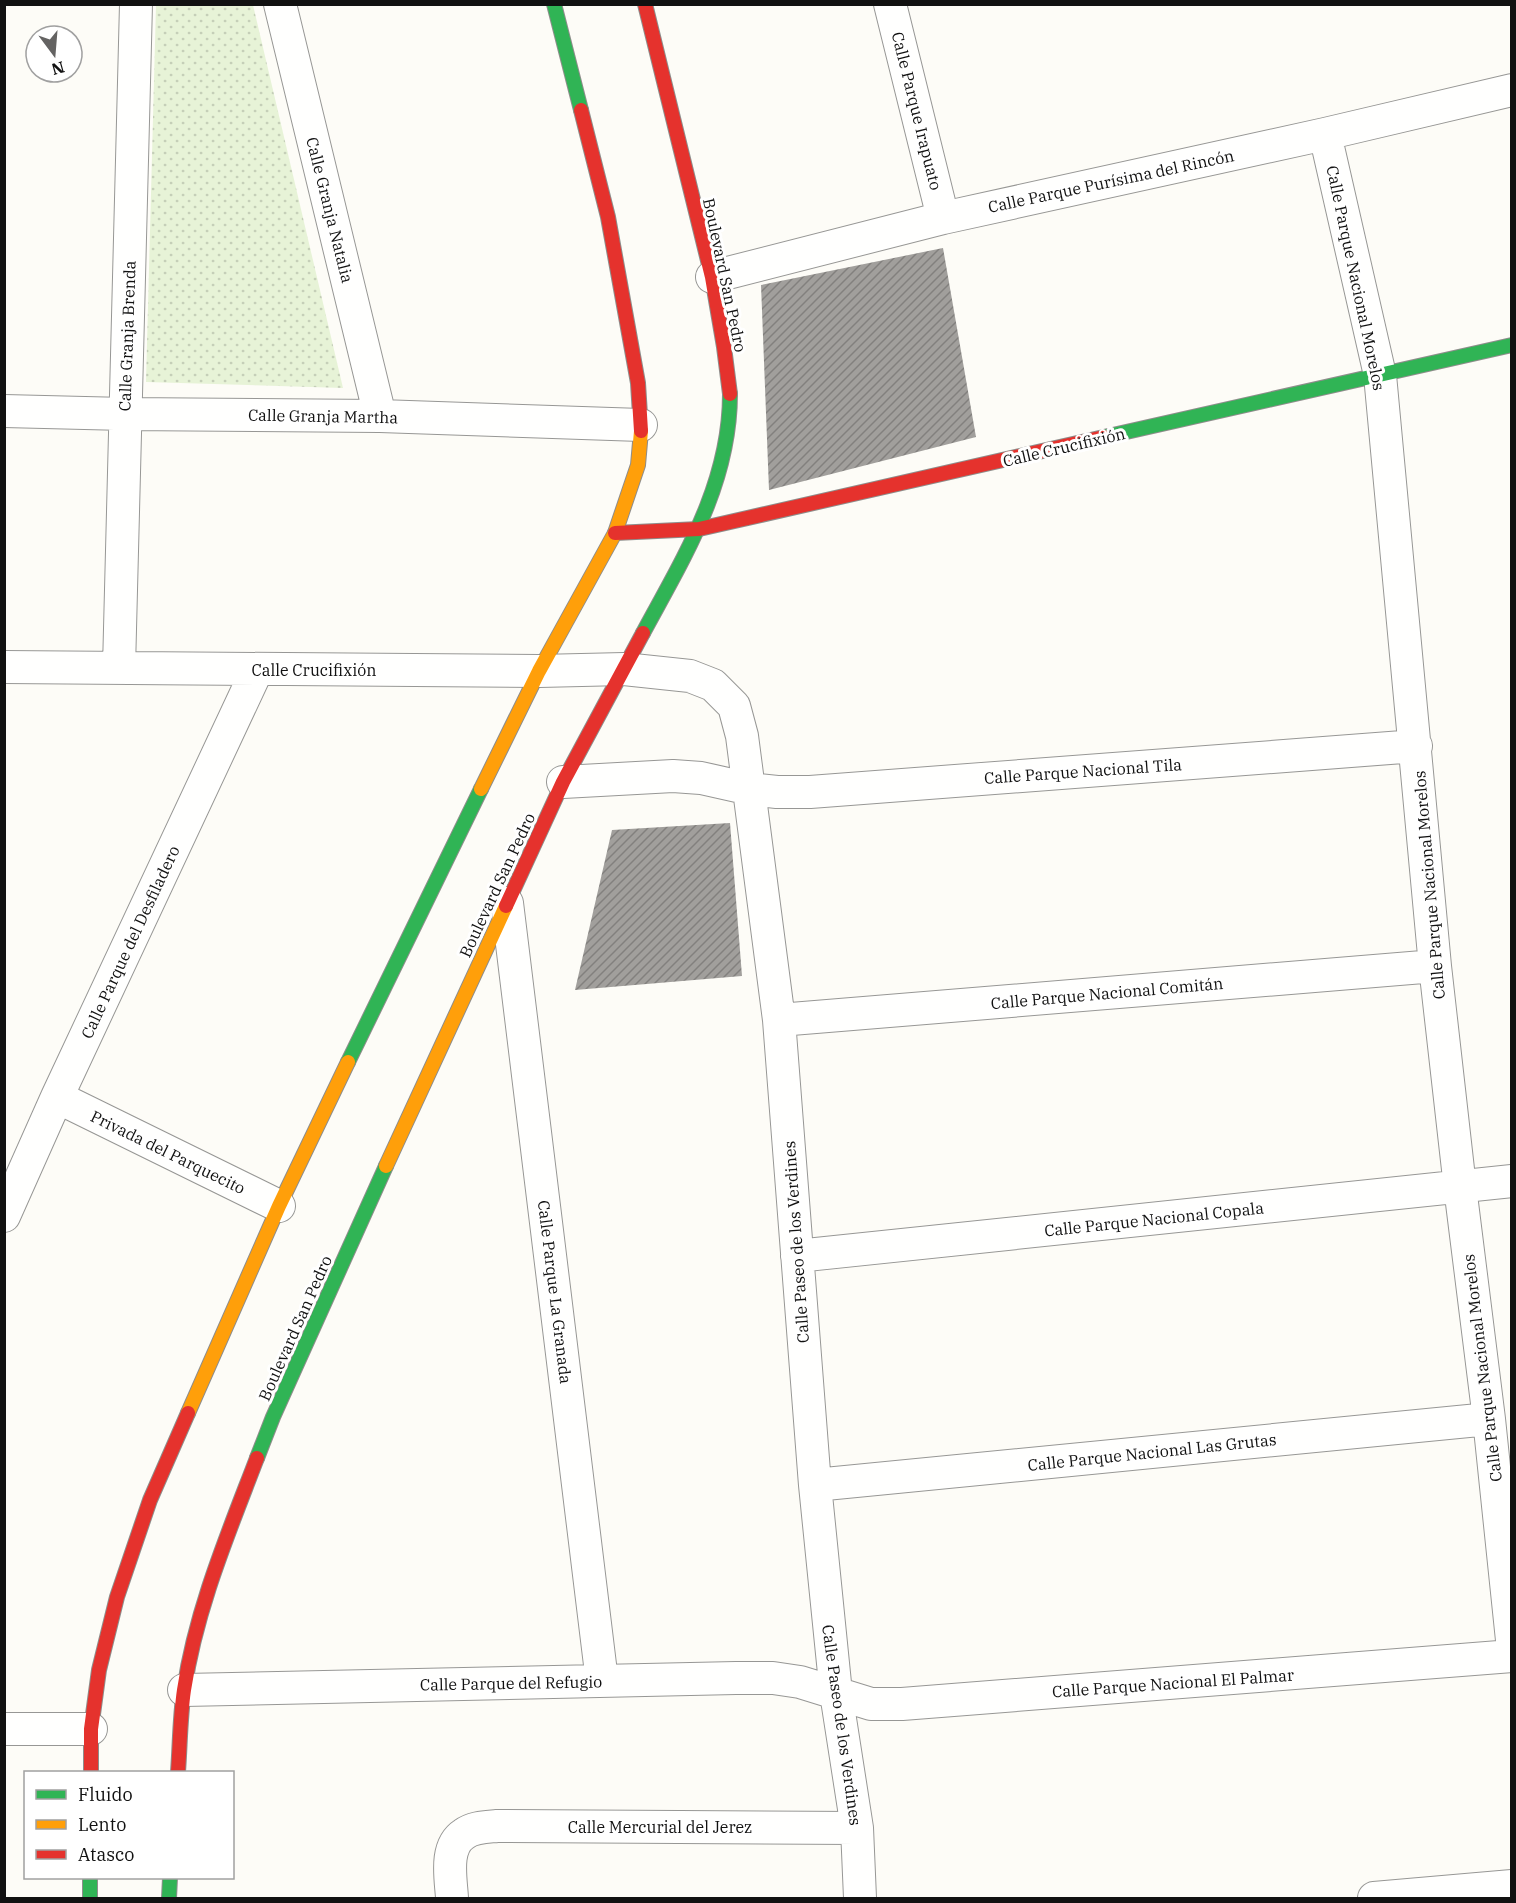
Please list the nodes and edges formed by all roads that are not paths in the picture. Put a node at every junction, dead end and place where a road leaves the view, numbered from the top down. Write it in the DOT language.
graph roads {
  1 [pos="136,4"];
  2 [pos="280,4"];
  3 [pos="554,4"];
  4 [pos="645,4"];
  5 [pos="890,4"];
  6 [pos="1512,90"];
  7 [pos="1325,134"];
  8 [pos="943,218"];
  9 [pos="712,277"];
  10 [pos="1512,345"];
  11 [pos="1380,375"];
  12 [pos="4,411"];
  13 [pos="125,414"];
  14 [pos="380,416"];
  15 [pos="641,425"];
  16 [pos="699,529"];
  17 [pos="615,534"];
  18 [pos="4,667"];
  19 [pos="119,668"];
  20 [pos="624,669"];
  21 [pos="257,670"];
  22 [pos="539,671"];
  23 [pos="1416,746"];
  24 [pos="563,782"];
  25 [pos="750,789"];
  26 [pos="507,903"];
  27 [pos="1435,966"];
  28 [pos="779,1020"];
  29 [pos="57,1097"];
  30 [pos="1512,1181"];
  31 [pos="1460,1187"];
  32 [pos="279,1206"];
  33 [pos="4,1216"];
  34 [pos="797,1256"];
  35 [pos="1489,1419"];
  36 [pos="815,1485"];
  37 [pos="1512,1640"];
  38 [pos="1512,1656"];
  39 [pos="603,1682"];
  40 [pos="184,1690"];
  41 [pos="836,1693"];
  42 [pos="4,1729"];
  43 [pos="91,1729"];
  44 [pos="91,1771"];
  45 [pos="178,1771"];
  46 [pos="857,1827"];
  47 [pos="90,1879"];
  48 [pos="170,1879"];
  49 [pos="1512,1886"];
  50 [pos="90,1899"];
  51 [pos="169,1899"];
  52 [pos="452,1899"];
  53 [pos="860,1899"];
  54 [pos="1374,1899"];
  1 -- 13 [label="street, Calle Granja Brenda"];
  2 -- 14 [label="street, Calle Granja Natalia"];
  3 -- 15 [label="street"];
  4 -- 9 [label="street, Boulevard San Pedro"];
  5 -- 8 [label="street, Calle Parque Irapuato"];
  6 -- 7 [label="street, Calle Parque Purísima del Rincón"];
  7 -- 8 [label="street, Calle Parque Purísima del Rincón"];
  7 -- 11 [label="street, Calle Parque Nacional Morelos"];
  8 -- 9 [label="street, Calle Parque Purísima del Rincón"];
  9 -- 16 [label="street, Boulevard San Pedro"];
  10 -- 11 [label="street, Calle Crucifixión"];
  11 -- 16 [label="street, Calle Crucifixión"];
  11 -- 23 [label="street, Calle Parque Nacional Morelos"];
  12 -- 13 [label="street, Calle Granja Martha"];
  13 -- 14 [label="street, Calle Granja Martha"];
  13 -- 19 [label="street, Calle Granja Brenda"];
  14 -- 15 [label="street, Calle Granja Martha"];
  15 -- 17 [label="street"];
  16 -- 17 [label="street, Calle Crucifixión"];
  16 -- 20 [label="street, Boulevard San Pedro"];
  17 -- 22 [label="street"];
  18 -- 19 [label="street, Calle Crucifixión"];
  19 -- 21 [label="street, Calle Crucifixión"];
  20 -- 22 [label="street, Calle Crucifixión"];
  20 -- 24 [label="street, Boulevard San Pedro"];
  20 -- 25 [label="street, Calle Paseo de los Verdines"];
  21 -- 22 [label="street, Calle Crucifixión"];
  21 -- 29 [label="street, Calle Parque del Desfiladero"];
  22 -- 32 [label="street"];
  23 -- 25 [label="street, Calle Parque Nacional Tila"];
  23 -- 27 [label="street, Calle Parque Nacional Morelos"];
  24 -- 25 [label="street, Calle Parque Nacional Tila"];
  24 -- 26 [label="street, Boulevard San Pedro"];
  25 -- 28 [label="street, Calle Paseo de los Verdines"];
  26 -- 39 [label="street, Calle Parque La Granada"];
  26 -- 40 [label="street, Boulevard San Pedro"];
  27 -- 28 [label="street, Calle Parque Nacional Comitán"];
  27 -- 31 [label="street, Calle Parque Nacional Morelos"];
  28 -- 34 [label="street, Calle Paseo de los Verdines"];
  29 -- 32 [label="street, Privada del Parquecito"];
  29 -- 33 [label="street, Calle Parque del Desfiladero"];
  30 -- 31 [label="street, Calle Parque Nacional Copala"];
  31 -- 34 [label="street, Calle Parque Nacional Copala"];
  31 -- 35 [label="street, Calle Parque Nacional Morelos"];
  32 -- 43 [label="street"];
  34 -- 36 [label="street, Calle Paseo de los Verdines"];
  35 -- 36 [label="street, Calle Parque Nacional Las Grutas"];
  35 -- 37 [label="street, Calle Parque Nacional Morelos"];
  36 -- 41 [label="street, Calle Paseo de los Verdines"];
  38 -- 41 [label="street, Calle Parque Nacional El Palmar"];
  39 -- 40 [label="street, Calle Parque del Refugio"];
  39 -- 41 [label="street, Calle Parque del Refugio"];
  40 -- 45 [label="street, Boulevard San Pedro"];
  41 -- 46 [label="street, Calle Paseo de los Verdines"];
  42 -- 43 [label="street"];
  43 -- 44 [label="street"];
  46 -- 52 [label="street, Calle Mercurial del Jerez"];
  46 -- 53 [label="street, Calle Paseo de los Verdines"];
  47 -- 50 [label="street"];
  48 -- 51 [label="street"];
  49 -- 54 [label="street"];
}
